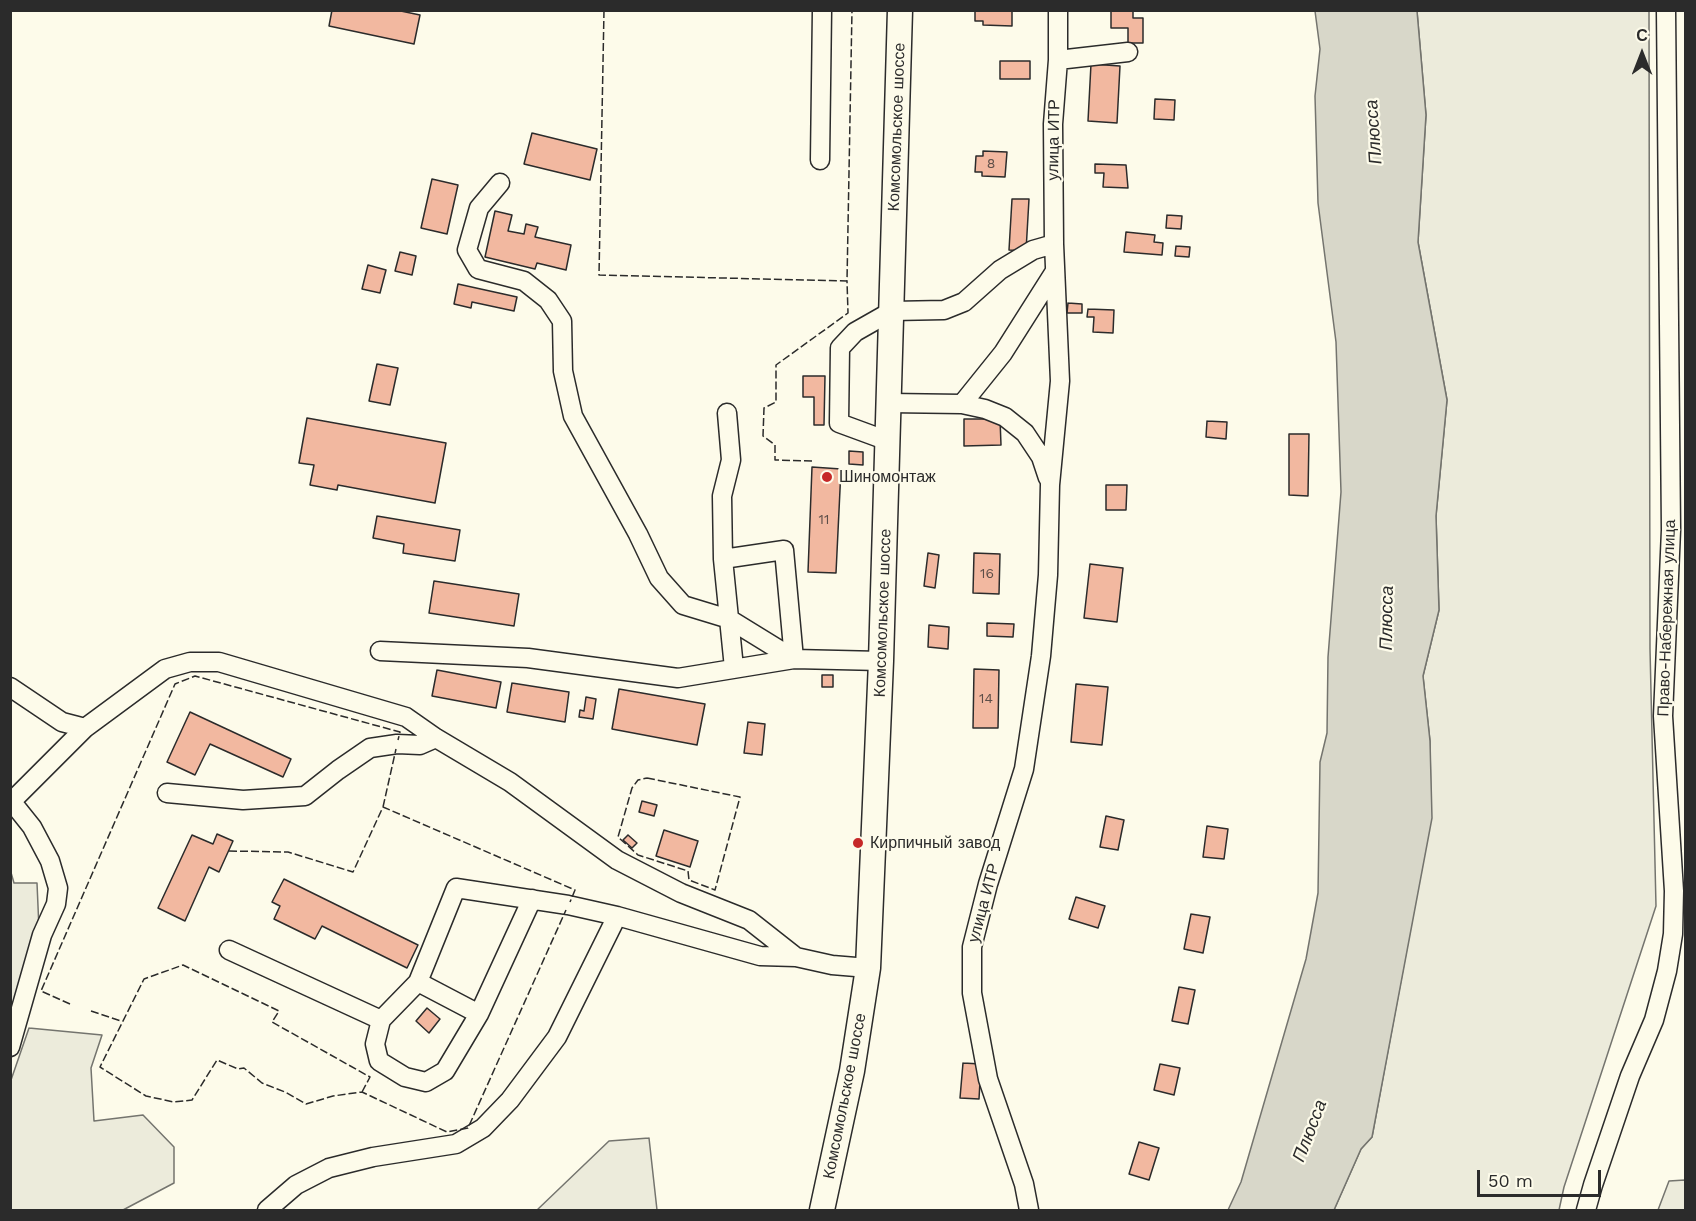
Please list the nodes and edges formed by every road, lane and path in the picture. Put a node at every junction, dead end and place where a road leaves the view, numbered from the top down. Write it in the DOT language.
graph roads {
  1 [pos="822,10"];
  2 [pos="900,10"];
  3 [pos="1058,10"];
  4 [pos="1666,10"];
  5 [pos="1128,52"];
  6 [pos="1058,60"];
  7 [pos="820,160"];
  8 [pos="500,183"];
  9 [pos="1053,244"];
  10 [pos="1055,270"];
  11 [pos="892,311"];
  12 [pos="889,403"];
  13 [pos="959,404"];
  14 [pos="728,413"];
  15 [pos="888,441"];
  16 [pos="1050,485"];
  17 [pos="1678,530"];
  18 [pos="723,559"];
  19 [pos="729,619"];
  20 [pos="380,651"];
  21 [pos="794,659"];
  22 [pos="881,660"];
  23 [pos="734,668"];
  24 [pos="10,687"];
  25 [pos="85,728"];
  26 [pos="436,738"];
  27 [pos="166,793"];
  28 [pos="11,803"];
  29 [pos="532,899"];
  30 [pos="617,916"];
  31 [pos="230,950"];
  32 [pos="796,957"];
  33 [pos="868,968"];
  34 [pos="418,982"];
  35 [pos="479,1014"];
  36 [pos="381,1020"];
  37 [pos="10,1047"];
  38 [pos="267,1210"];
  39 [pos="822,1210"];
  40 [pos="1029,1210"];
  41 [pos="1586,1210"];
  1 -- 7 [label="street"];
  2 -- 11 [label="main road, Комсомольское шоссе"];
  3 -- 6 [label="street, улица ИТР"];
  4 -- 17 [label="street, Право-Набережная улица"];
  5 -- 6 [label="street"];
  6 -- 9 [label="street, улица ИТР"];
  8 -- 19 [label="street"];
  9 -- 10 [label="street, улица ИТР"];
  9 -- 11 [label="street"];
  10 -- 13 [label="street"];
  10 -- 16 [label="street, улица ИТР"];
  11 -- 12 [label="main road, Комсомольское шоссе"];
  11 -- 15 [label="street"];
  12 -- 13 [label="street, улица ИТР"];
  12 -- 15 [label="main road, Комсомольское шоссе"];
  13 -- 16 [label="street, улица ИТР"];
  14 -- 18 [label="street"];
  15 -- 22 [label="main road, Комсомольское шоссе"];
  16 -- 40 [label="street, улица ИТР"];
  17 -- 41 [label="street, Право-Набережная улица"];
  18 -- 19 [label="street"];
  18 -- 21 [label="street"];
  19 -- 21 [label="street"];
  19 -- 23 [label="street"];
  20 -- 23 [label="street"];
  21 -- 22 [label="street"];
  21 -- 23 [label="street"];
  22 -- 33 [label="main road, Комсомольское шоссе"];
  24 -- 25 [label="street"];
  25 -- 26 [label="street"];
  25 -- 28 [label="street"];
  26 -- 27 [label="street"];
  26 -- 32 [label="street"];
  28 -- 37 [label="street"];
  29 -- 30 [label="street"];
  29 -- 34 [label="street"];
  29 -- 35 [label="street"];
  30 -- 32 [label="street"];
  30 -- 38 [label="street"];
  31 -- 36 [label="street"];
  32 -- 33 [label="street"];
  33 -- 39 [label="main road, Комсомольское шоссе"];
  34 -- 35 [label="street"];
  34 -- 36 [label="street"];
  35 -- 36 [label="street"];
}
